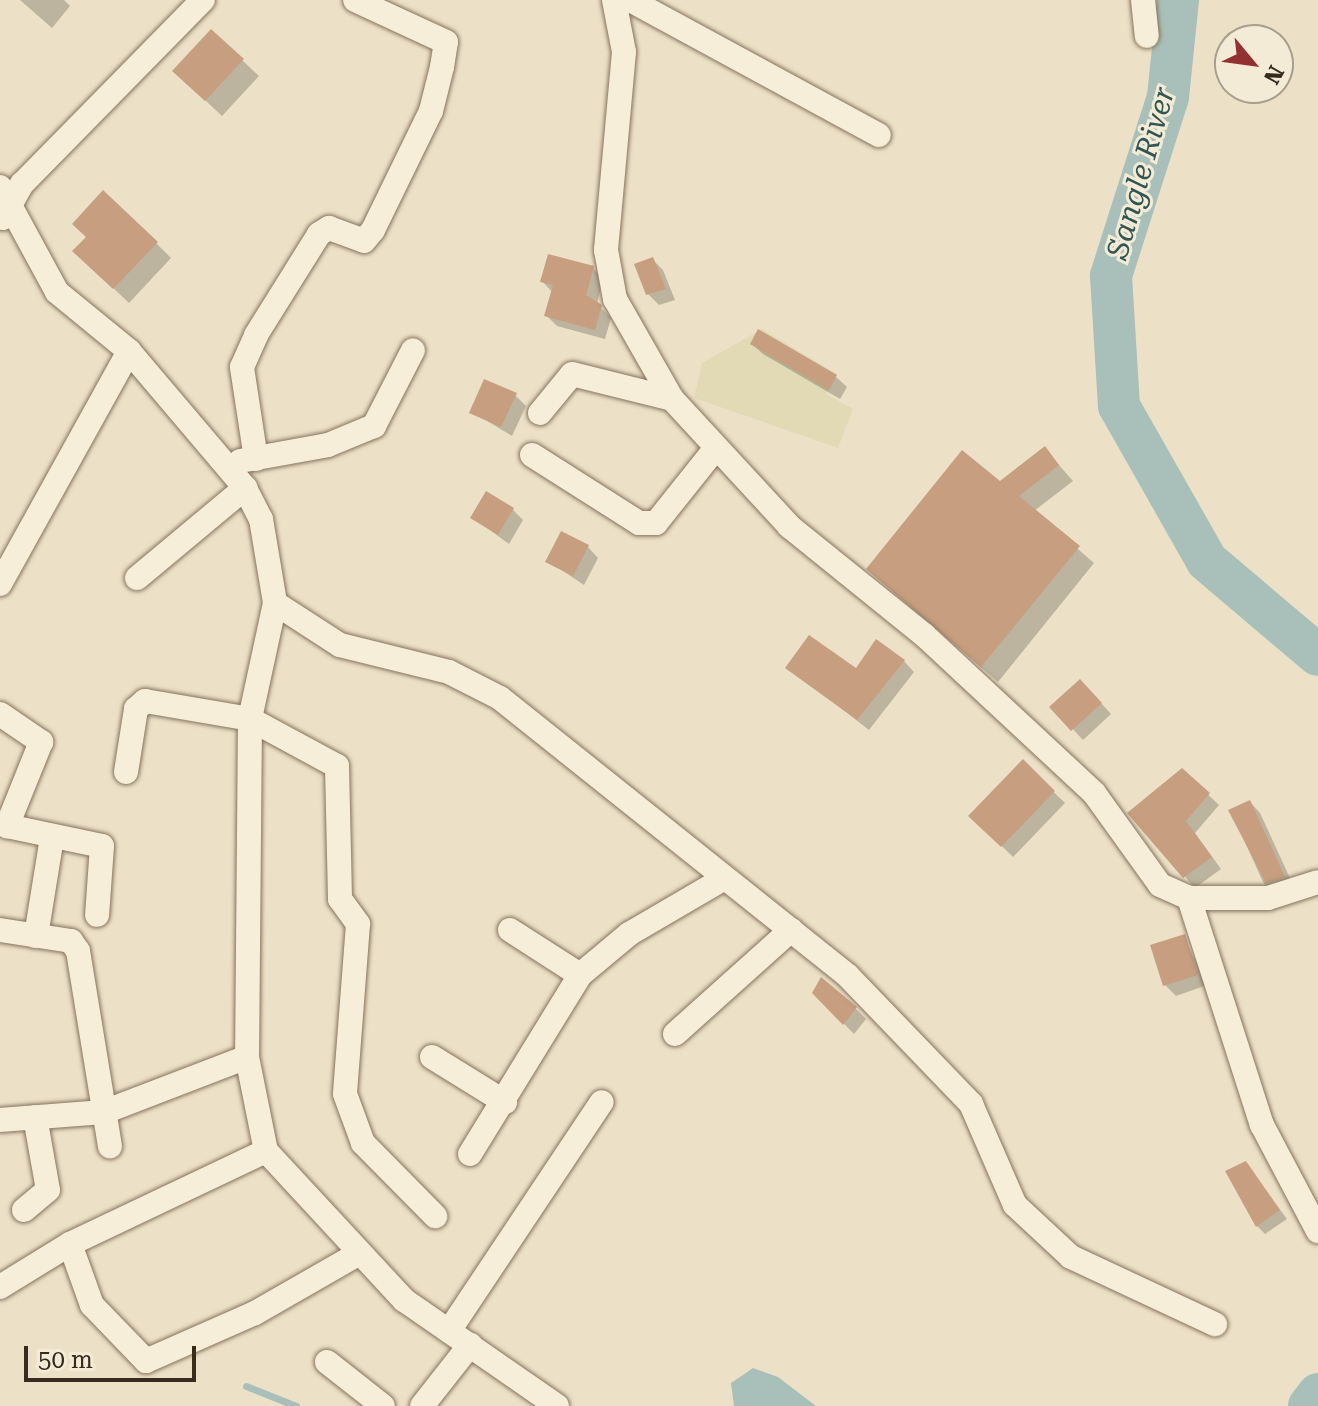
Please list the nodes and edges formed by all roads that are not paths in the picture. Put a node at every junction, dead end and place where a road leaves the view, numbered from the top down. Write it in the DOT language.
graph roads {
  1 [pos="203,0"];
  2 [pos="355,0"];
  3 [pos="614,0"];
  4 [pos="630,0"];
  5 [pos="1143,0"];
  6 [pos="1147,36"];
  7 [pos="879,135"];
  8 [pos="3,206"];
  9 [pos="413,350"];
  10 [pos="129,351"];
  11 [pos="672,399"];
  12 [pos="540,413"];
  13 [pos="715,449"];
  14 [pos="532,455"];
  15 [pos="256,459"];
  16 [pos="223,464"];
  17 [pos="245,488"];
  18 [pos="137,578"];
  19 [pos="0,584"];
  20 [pos="275,603"];
  21 [pos="0,714"];
  22 [pos="250,719"];
  23 [pos="126,772"];
  24 [pos="10,785"];
  25 [pos="52,837"];
  26 [pos="723,879"];
  27 [pos="1318,882"];
  28 [pos="1189,898"];
  29 [pos="97,915"];
  30 [pos="0,930"];
  31 [pos="510,930"];
  32 [pos="791,930"];
  33 [pos="36,936"];
  34 [pos="580,975"];
  35 [pos="675,1034"];
  36 [pos="247,1057"];
  37 [pos="432,1057"];
  38 [pos="505,1102"];
  39 [pos="602,1102"];
  40 [pos="104,1112"];
  41 [pos="35,1117"];
  42 [pos="0,1120"];
  43 [pos="110,1146"];
  44 [pos="266,1151"];
  45 [pos="470,1154"];
  46 [pos="24,1210"];
  47 [pos="435,1216"];
  48 [pos="1318,1231"];
  49 [pos="70,1244"];
  50 [pos="358,1254"];
  51 [pos="0,1287"];
  52 [pos="1215,1324"];
  53 [pos="449,1331"];
  54 [pos="470,1345"];
  55 [pos="327,1362"];
  56 [pos="383,1406"];
  57 [pos="422,1406"];
  58 [pos="557,1406"];
  1 -- 8 [label="street"];
  2 -- 15 [label="street"];
  3 -- 11 [label="street"];
  4 -- 7 [label="street"];
  5 -- 6 [label="street"];
  8 -- 10 [label="street"];
  9 -- 15 [label="street"];
  10 -- 16 [label="street"];
  10 -- 19 [label="street"];
  11 -- 12 [label="street"];
  11 -- 13 [label="street"];
  13 -- 14 [label="street"];
  13 -- 28 [label="street"];
  15 -- 16 [label="street"];
  16 -- 17 [label="street"];
  17 -- 18 [label="street"];
  17 -- 20 [label="street"];
  20 -- 22 [label="street"];
  20 -- 26 [label="street"];
  21 -- 24 [label="street"];
  22 -- 23 [label="street"];
  22 -- 36 [label="street"];
  22 -- 47 [label="street"];
  24 -- 25 [label="street"];
  25 -- 29 [label="street"];
  25 -- 33 [label="street"];
  26 -- 32 [label="street"];
  26 -- 34 [label="street"];
  27 -- 28 [label="street"];
  28 -- 48 [label="street"];
  30 -- 33 [label="street"];
  31 -- 34 [label="street"];
  32 -- 35 [label="street"];
  32 -- 52 [label="street"];
  33 -- 40 [label="street"];
  34 -- 38 [label="street"];
  36 -- 40 [label="street"];
  36 -- 44 [label="street"];
  37 -- 38 [label="street"];
  38 -- 45 [label="street"];
  39 -- 53 [label="street"];
  40 -- 41 [label="street"];
  40 -- 43 [label="street"];
  41 -- 42 [label="street"];
  41 -- 46 [label="street"];
  44 -- 49 [label="street"];
  44 -- 50 [label="street"];
  49 -- 50 [label="street"];
  49 -- 51 [label="street"];
  50 -- 53 [label="street"];
  53 -- 54 [label="street"];
  54 -- 57 [label="street"];
  54 -- 58 [label="street"];
  55 -- 56 [label="street"];
}
